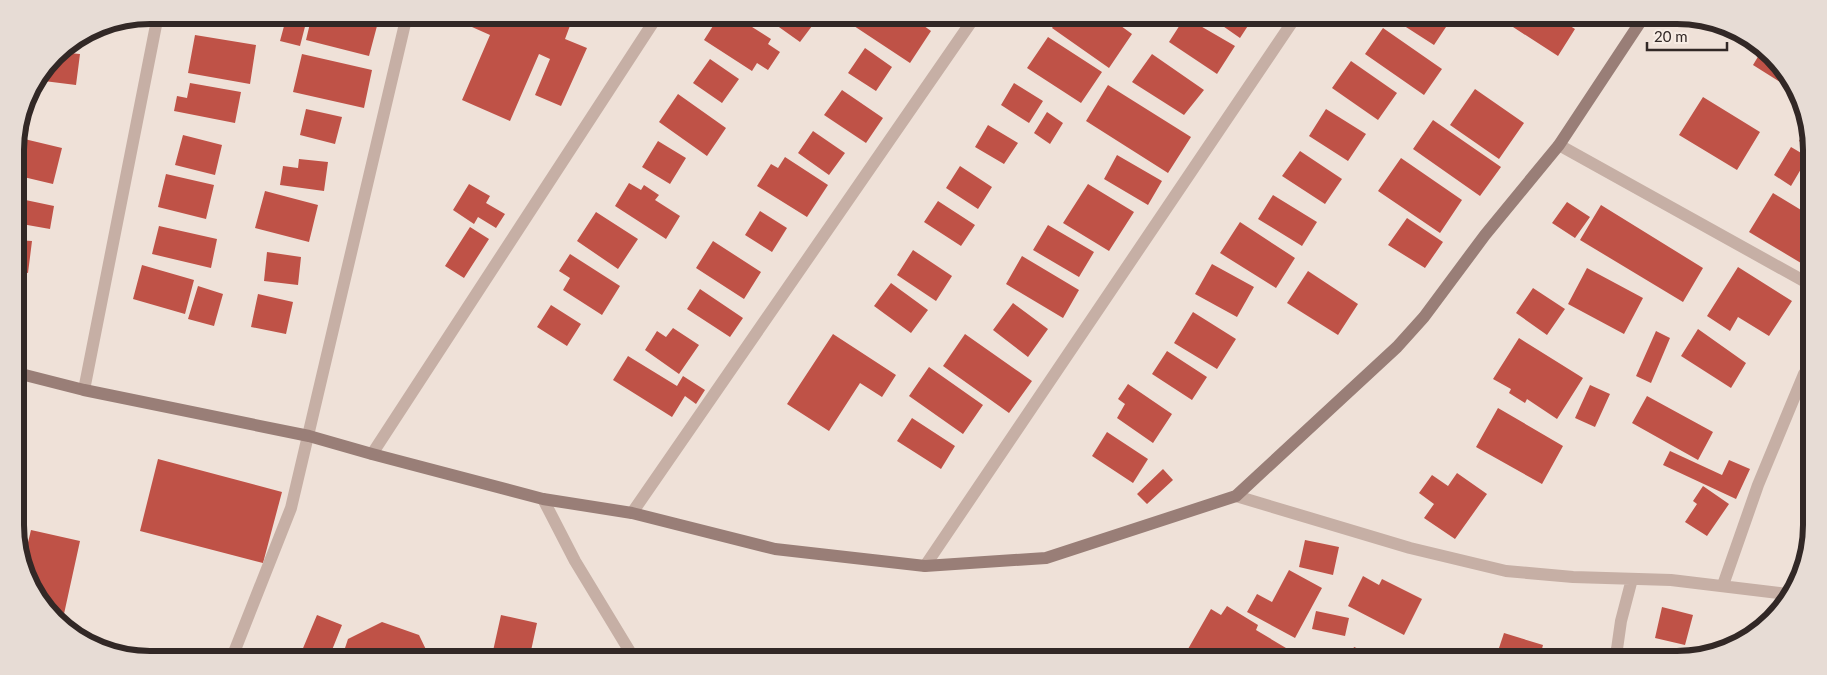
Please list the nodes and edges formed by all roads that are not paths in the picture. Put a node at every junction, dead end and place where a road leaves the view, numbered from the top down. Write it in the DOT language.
graph roads {
  1 [pos="156,24"];
  2 [pos="406,24"];
  3 [pos="652,24"];
  4 [pos="970,24"];
  5 [pos="1290,24"];
  6 [pos="1639,24"];
  7 [pos="1560,145"];
  8 [pos="1803,281"];
  9 [pos="24,376"];
  10 [pos="1803,376"];
  11 [pos="84,390"];
  12 [pos="309,436"];
  13 [pos="372,454"];
  14 [pos="1236,496"];
  15 [pos="543,499"];
  16 [pos="632,513"];
  17 [pos="925,566"];
  18 [pos="1632,579"];
  19 [pos="1722,585"];
  20 [pos="1783,593"];
  21 [pos="235,651"];
  22 [pos="630,651"];
  23 [pos="1616,651"];
  1 -- 11 [label="street"];
  2 -- 12 [label="street"];
  3 -- 13 [label="street"];
  4 -- 16 [label="street"];
  5 -- 17 [label="street"];
  6 -- 7 [label="street"];
  7 -- 8 [label="street"];
  7 -- 14 [label="street"];
  9 -- 11 [label="street"];
  10 -- 19 [label="street"];
  11 -- 12 [label="street"];
  12 -- 13 [label="street"];
  12 -- 21 [label="street"];
  13 -- 15 [label="street"];
  14 -- 17 [label="street"];
  14 -- 18 [label="street"];
  15 -- 16 [label="street"];
  15 -- 22 [label="street"];
  16 -- 17 [label="street"];
  18 -- 19 [label="street"];
  18 -- 23 [label="street"];
  19 -- 20 [label="street"];
}
